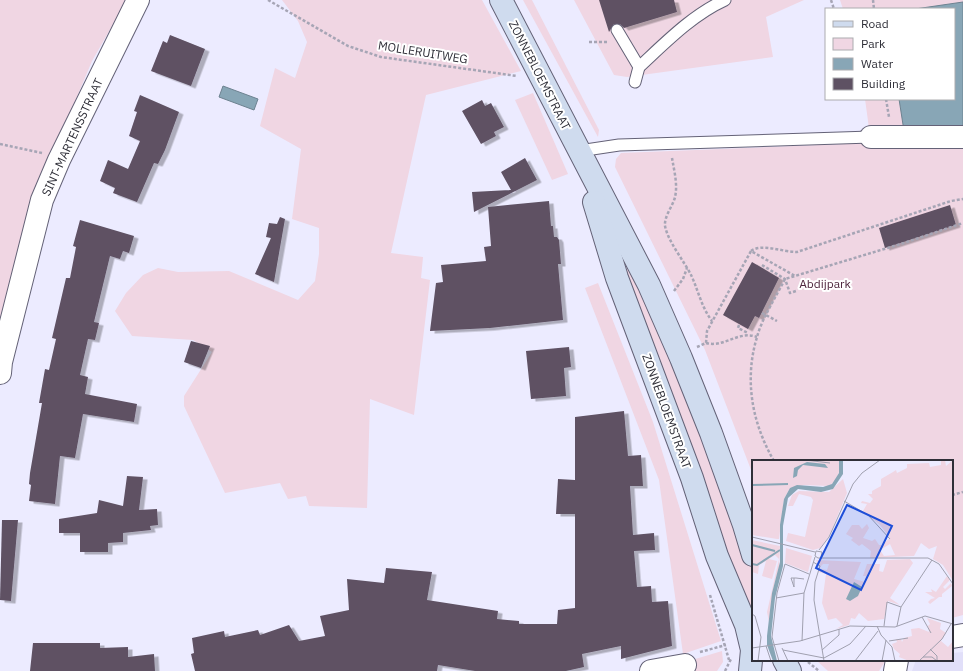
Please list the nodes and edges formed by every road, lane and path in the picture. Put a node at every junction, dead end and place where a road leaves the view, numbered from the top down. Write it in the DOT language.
graph roads {
  1 [pos="138,0"];
  2 [pos="268,0"];
  3 [pos="501,0"];
  4 [pos="725,0"];
  5 [pos="617,30"];
  6 [pos="639,68"];
  7 [pos="539,70"];
  8 [pos="635,82"];
  9 [pos="871,137"];
  10 [pos="963,137"];
  11 [pos="0,144"];
  12 [pos="669,144"];
  13 [pos="579,151"];
  14 [pos="59,160"];
  15 [pos="963,199"];
  16 [pos="963,223"];
  17 [pos="751,252"];
  18 [pos="762,266"];
  19 [pos="687,268"];
  20 [pos="641,270"];
  21 [pos="616,275"];
  22 [pos="795,276"];
  23 [pos="737,277"];
  24 [pos="740,279"];
  25 [pos="785,279"];
  26 [pos="796,291"];
  27 [pos="670,296"];
  28 [pos="771,296"];
  29 [pos="775,298"];
  30 [pos="762,313"];
  31 [pos="767,316"];
  32 [pos="712,321"];
  33 [pos="776,321"];
  34 [pos="739,325"];
  35 [pos="748,333"];
  36 [pos="757,336"];
  37 [pos="706,343"];
  38 [pos="695,348"];
  39 [pos="0,373"];
  40 [pos="774,460"];
  41 [pos="963,492"];
  42 [pos="953,495"];
  43 [pos="752,552"];
  44 [pos="963,635"];
  45 [pos="953,637"];
  46 [pos="726,645"];
  47 [pos="785,661"];
  48 [pos="807,661"];
  49 [pos="897,661"];
  50 [pos="685,665"];
  51 [pos="651,671"];
  52 [pos="750,671"];
  53 [pos="790,671"];
  54 [pos="818,671"];
  55 [pos="895,671"];
  1 -- 14 [label="street, SINT-MARTENSSTRAAT"];
  2 -- 7 [label="path, MOLLERUITWEG"];
  3 -- 7 [label="main road, ZONNEBLOEMSTRAAT"];
  4 -- 6 [label="lane"];
  5 -- 6 [label="lane"];
  6 -- 8 [label="lane"];
  7 -- 13 [label="main road, ZONNEBLOEMSTRAAT"];
  9 -- 10 [label="street"];
  9 -- 12 [label="lane"];
  11 -- 14 [label="path"];
  12 -- 13 [label="lane"];
  12 -- 19 [label="path"];
  13 -- 20 [label="main road, ZONNEBLOEMSTRAAT"];
  13 -- 21 [label="main road, ZONNEBLOEMSTRAAT"];
  14 -- 39 [label="street, SINT-MARTENSSTRAAT"];
  15 -- 17 [label="path"];
  16 -- 22 [label="path"];
  17 -- 22 [label="path"];
  17 -- 23 [label="path"];
  18 -- 25 [label="path"];
  19 -- 27 [label="path"];
  19 -- 32 [label="path"];
  20 -- 21 [label="main road"];
  20 -- 43 [label="main road, ZONNEBLOEMSTRAAT"];
  21 -- 52 [label="main road, ZONNEBLOEMSTRAAT"];
  22 -- 25 [label="path"];
  23 -- 24 [label="path"];
  23 -- 32 [label="path"];
  25 -- 26 [label="path"];
  25 -- 29 [label="path"];
  28 -- 29 [label="path"];
  29 -- 31 [label="path"];
  30 -- 31 [label="path"];
  31 -- 33 [label="path"];
  31 -- 36 [label="path"];
  32 -- 37 [label="path"];
  34 -- 35 [label="path"];
  35 -- 36 [label="path"];
  35 -- 37 [label="path"];
  36 -- 40 [label="path"];
  37 -- 38 [label="path"];
  41 -- 42 [label="path"];
  44 -- 45 [label="street"];
  46 -- 50 [label="path"];
  47 -- 53 [label="main road"];
  48 -- 54 [label="path"];
  49 -- 55 [label="street"];
  50 -- 51 [label="street"];
}
